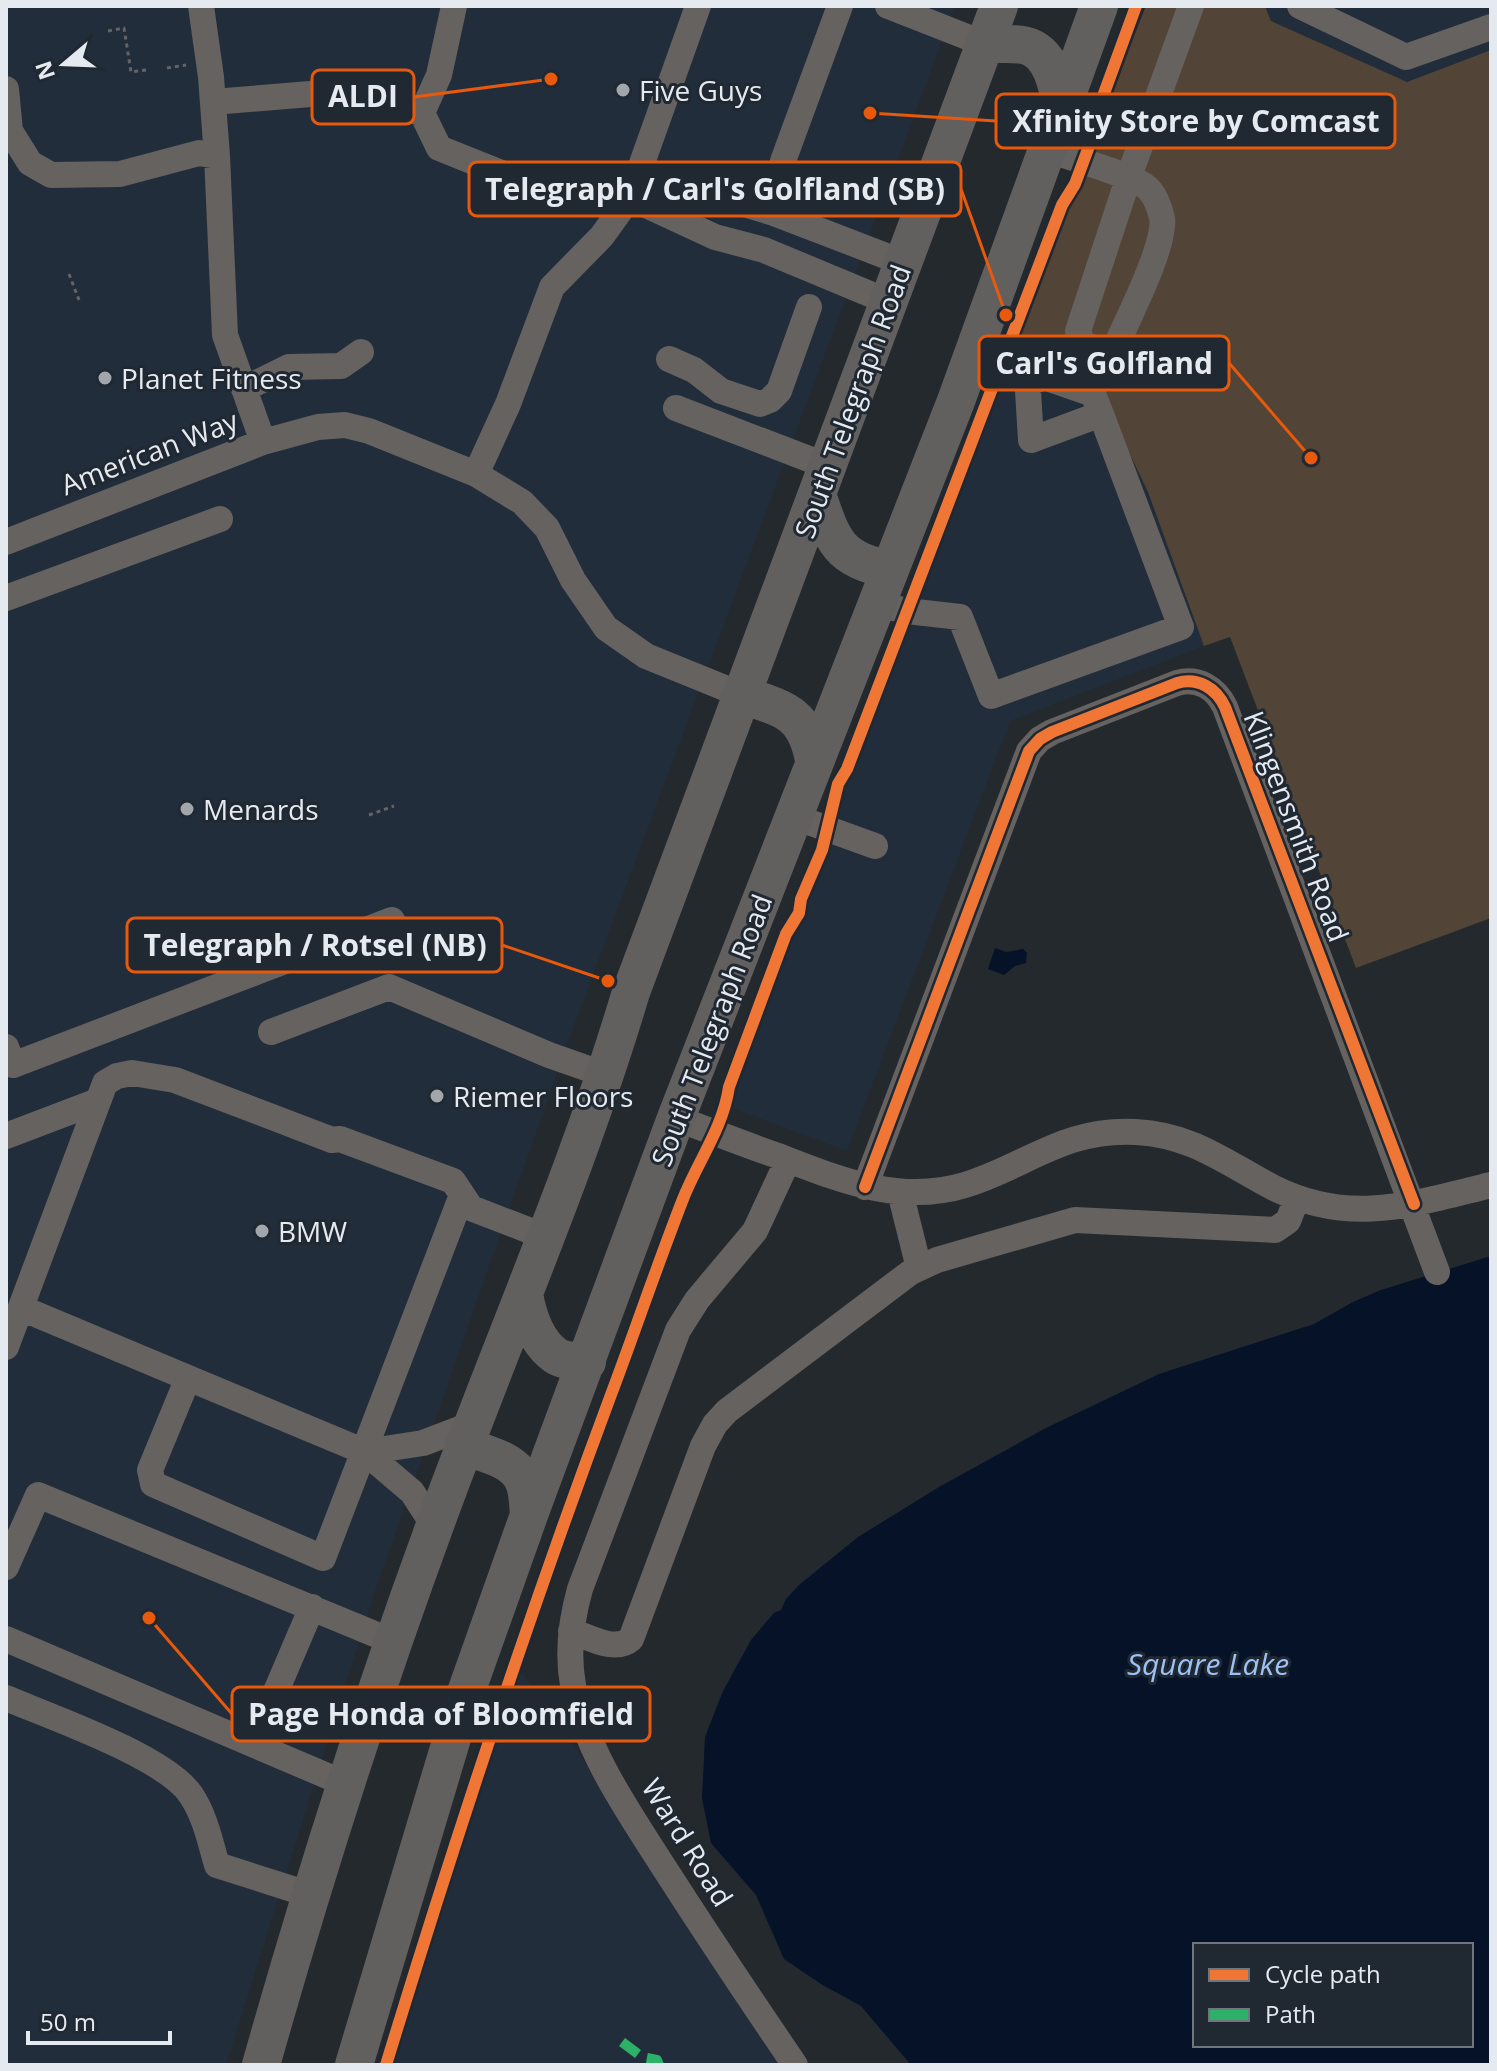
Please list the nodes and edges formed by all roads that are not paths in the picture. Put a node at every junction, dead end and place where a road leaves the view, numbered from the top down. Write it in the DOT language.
graph roads {
  1 [pos="201,6"];
  2 [pos="454,6"];
  3 [pos="697,6"];
  4 [pos="840,6"];
  5 [pos="888,6"];
  6 [pos="999,6"];
  7 [pos="1099,6"];
  8 [pos="1191,6"];
  9 [pos="1300,6"];
  10 [pos="1491,27"];
  11 [pos="985,44"];
  12 [pos="6,89"];
  13 [pos="213,102"];
  14 [pos="1061,107"];
  15 [pos="422,113"];
  16 [pos="1046,149"];
  17 [pos="217,156"];
  18 [pos="783,161"];
  19 [pos="1128,179"];
  20 [pos="630,197"];
  21 [pos="774,213"];
  22 [pos="764,250"];
  23 [pos="904,263"];
  24 [pos="889,302"];
  25 [pos="809,307"];
  26 [pos="361,352"];
  27 [pos="669,359"];
  28 [pos="244,389"];
  29 [pos="676,408"];
  30 [pos="1101,414"];
  31 [pos="263,442"];
  32 [pos="476,474"];
  33 [pos="822,480"];
  34 [pos="220,519"];
  35 [pos="6,542"];
  36 [pos="890,569"];
  37 [pos="6,598"];
  38 [pos="876,604"];
  39 [pos="742,695"];
  40 [pos="814,760"];
  41 [pos="792,816"];
  42 [pos="875,846"];
  43 [pos="392,920"];
  44 [pos="271,1032"];
  45 [pos="6,1047"];
  46 [pos="606,1075"];
  47 [pos="98,1101"];
  48 [pos="676,1118"];
  49 [pos="6,1136"];
  50 [pos="788,1160"];
  51 [pos="1491,1185"];
  52 [pos="865,1187"];
  53 [pos="900,1192"];
  54 [pos="462,1195"];
  55 [pos="1297,1198"];
  56 [pos="1414,1204"];
  57 [pos="546,1237"];
  58 [pos="919,1268"];
  59 [pos="1437,1272"];
  60 [pos="524,1294"];
  61 [pos="21,1308"];
  62 [pos="6,1347"];
  63 [pos="587,1362"];
  64 [pos="188,1378"];
  65 [pos="469,1435"];
  66 [pos="365,1452"];
  67 [pos="529,1515"];
  68 [pos="436,1529"];
  69 [pos="6,1567"];
  70 [pos="312,1607"];
  71 [pos="571,1631"];
  72 [pos="6,1639"];
  73 [pos="394,1642"];
  74 [pos="6,1698"];
  75 [pos="254,1743"];
  76 [pos="346,1784"];
  77 [pos="311,1895"];
  78 [pos="261,2065"];
  79 [pos="354,2065"];
  80 [pos="795,2065"];
  1 -- 13 [label="street"];
  2 -- 15 [label="street"];
  3 -- 20 [label="street"];
  4 -- 18 [label="street"];
  5 -- 11 [label="street"];
  6 -- 11 [label="highway, South Telegraph Road"];
  7 -- 14 [label="highway, South Telegraph Road"];
  8 -- 19 [label="street"];
  9 -- 10 [label="street"];
  11 -- 14 [label="highway"];
  11 -- 23 [label="highway, South Telegraph Road"];
  12 -- 17 [label="street"];
  13 -- 15 [label="street"];
  13 -- 17 [label="street"];
  14 -- 16 [label="highway, South Telegraph Road"];
  15 -- 20 [label="street"];
  16 -- 19 [label="street"];
  16 -- 36 [label="highway, South Telegraph Road"];
  17 -- 28 [label="street"];
  19 -- 19 [label="street"];
  20 -- 21 [label="street"];
  20 -- 22 [label="street"];
  20 -- 32 [label="street"];
  21 -- 22 [label="street"];
  21 -- 23 [label="street"];
  22 -- 24 [label="street"];
  23 -- 24 [label="highway, South Telegraph Road"];
  24 -- 33 [label="highway, South Telegraph Road"];
  25 -- 27 [label="street"];
  26 -- 28 [label="street"];
  28 -- 31 [label="street"];
  29 -- 33 [label="street"];
  30 -- 38 [label="street"];
  31 -- 32 [label="street, American Way"];
  31 -- 35 [label="street, American Way"];
  32 -- 39 [label="street, American Way"];
  33 -- 36 [label="highway"];
  33 -- 39 [label="highway, South Telegraph Road"];
  34 -- 37 [label="street"];
  36 -- 38 [label="highway, South Telegraph Road"];
  38 -- 40 [label="highway, South Telegraph Road"];
  39 -- 40 [label="highway"];
  39 -- 46 [label="highway, South Telegraph Road"];
  40 -- 41 [label="highway, South Telegraph Road"];
  41 -- 42 [label="street"];
  41 -- 48 [label="highway, South Telegraph Road"];
  43 -- 45 [label="street"];
  44 -- 46 [label="street"];
  46 -- 57 [label="highway, South Telegraph Road"];
  47 -- 49 [label="street"];
  47 -- 54 [label="street"];
  47 -- 61 [label="street"];
  48 -- 50 [label="street"];
  48 -- 63 [label="highway, South Telegraph Road"];
  50 -- 52 [label="street"];
  50 -- 71 [label="street, Ward Road"];
  51 -- 56 [label="street"];
  52 -- 53 [label="street"];
  52 -- 56 [label="street, Klingensmith Road"];
  53 -- 55 [label="street"];
  53 -- 58 [label="street"];
  54 -- 57 [label="street"];
  54 -- 66 [label="street"];
  55 -- 56 [label="street"];
  55 -- 58 [label="street"];
  56 -- 59 [label="street, Klingensmith Road"];
  57 -- 60 [label="highway, South Telegraph Road"];
  58 -- 71 [label="street"];
  60 -- 63 [label="highway"];
  60 -- 65 [label="highway, South Telegraph Road"];
  61 -- 62 [label="street"];
  61 -- 64 [label="street"];
  63 -- 67 [label="highway, South Telegraph Road"];
  64 -- 66 [label="street"];
  64 -- 66 [label="street"];
  65 -- 66 [label="street"];
  65 -- 67 [label="highway"];
  65 -- 68 [label="highway, South Telegraph Road"];
  66 -- 68 [label="street"];
  67 -- 79 [label="highway, South Telegraph Road"];
  68 -- 73 [label="highway, South Telegraph Road"];
  69 -- 70 [label="street"];
  70 -- 73 [label="street"];
  70 -- 75 [label="street"];
  71 -- 80 [label="street, Ward Road"];
  72 -- 75 [label="street"];
  73 -- 76 [label="highway, South Telegraph Road"];
  74 -- 77 [label="street"];
  75 -- 76 [label="street"];
  76 -- 77 [label="highway, South Telegraph Road"];
  77 -- 78 [label="highway, South Telegraph Road"];
}
